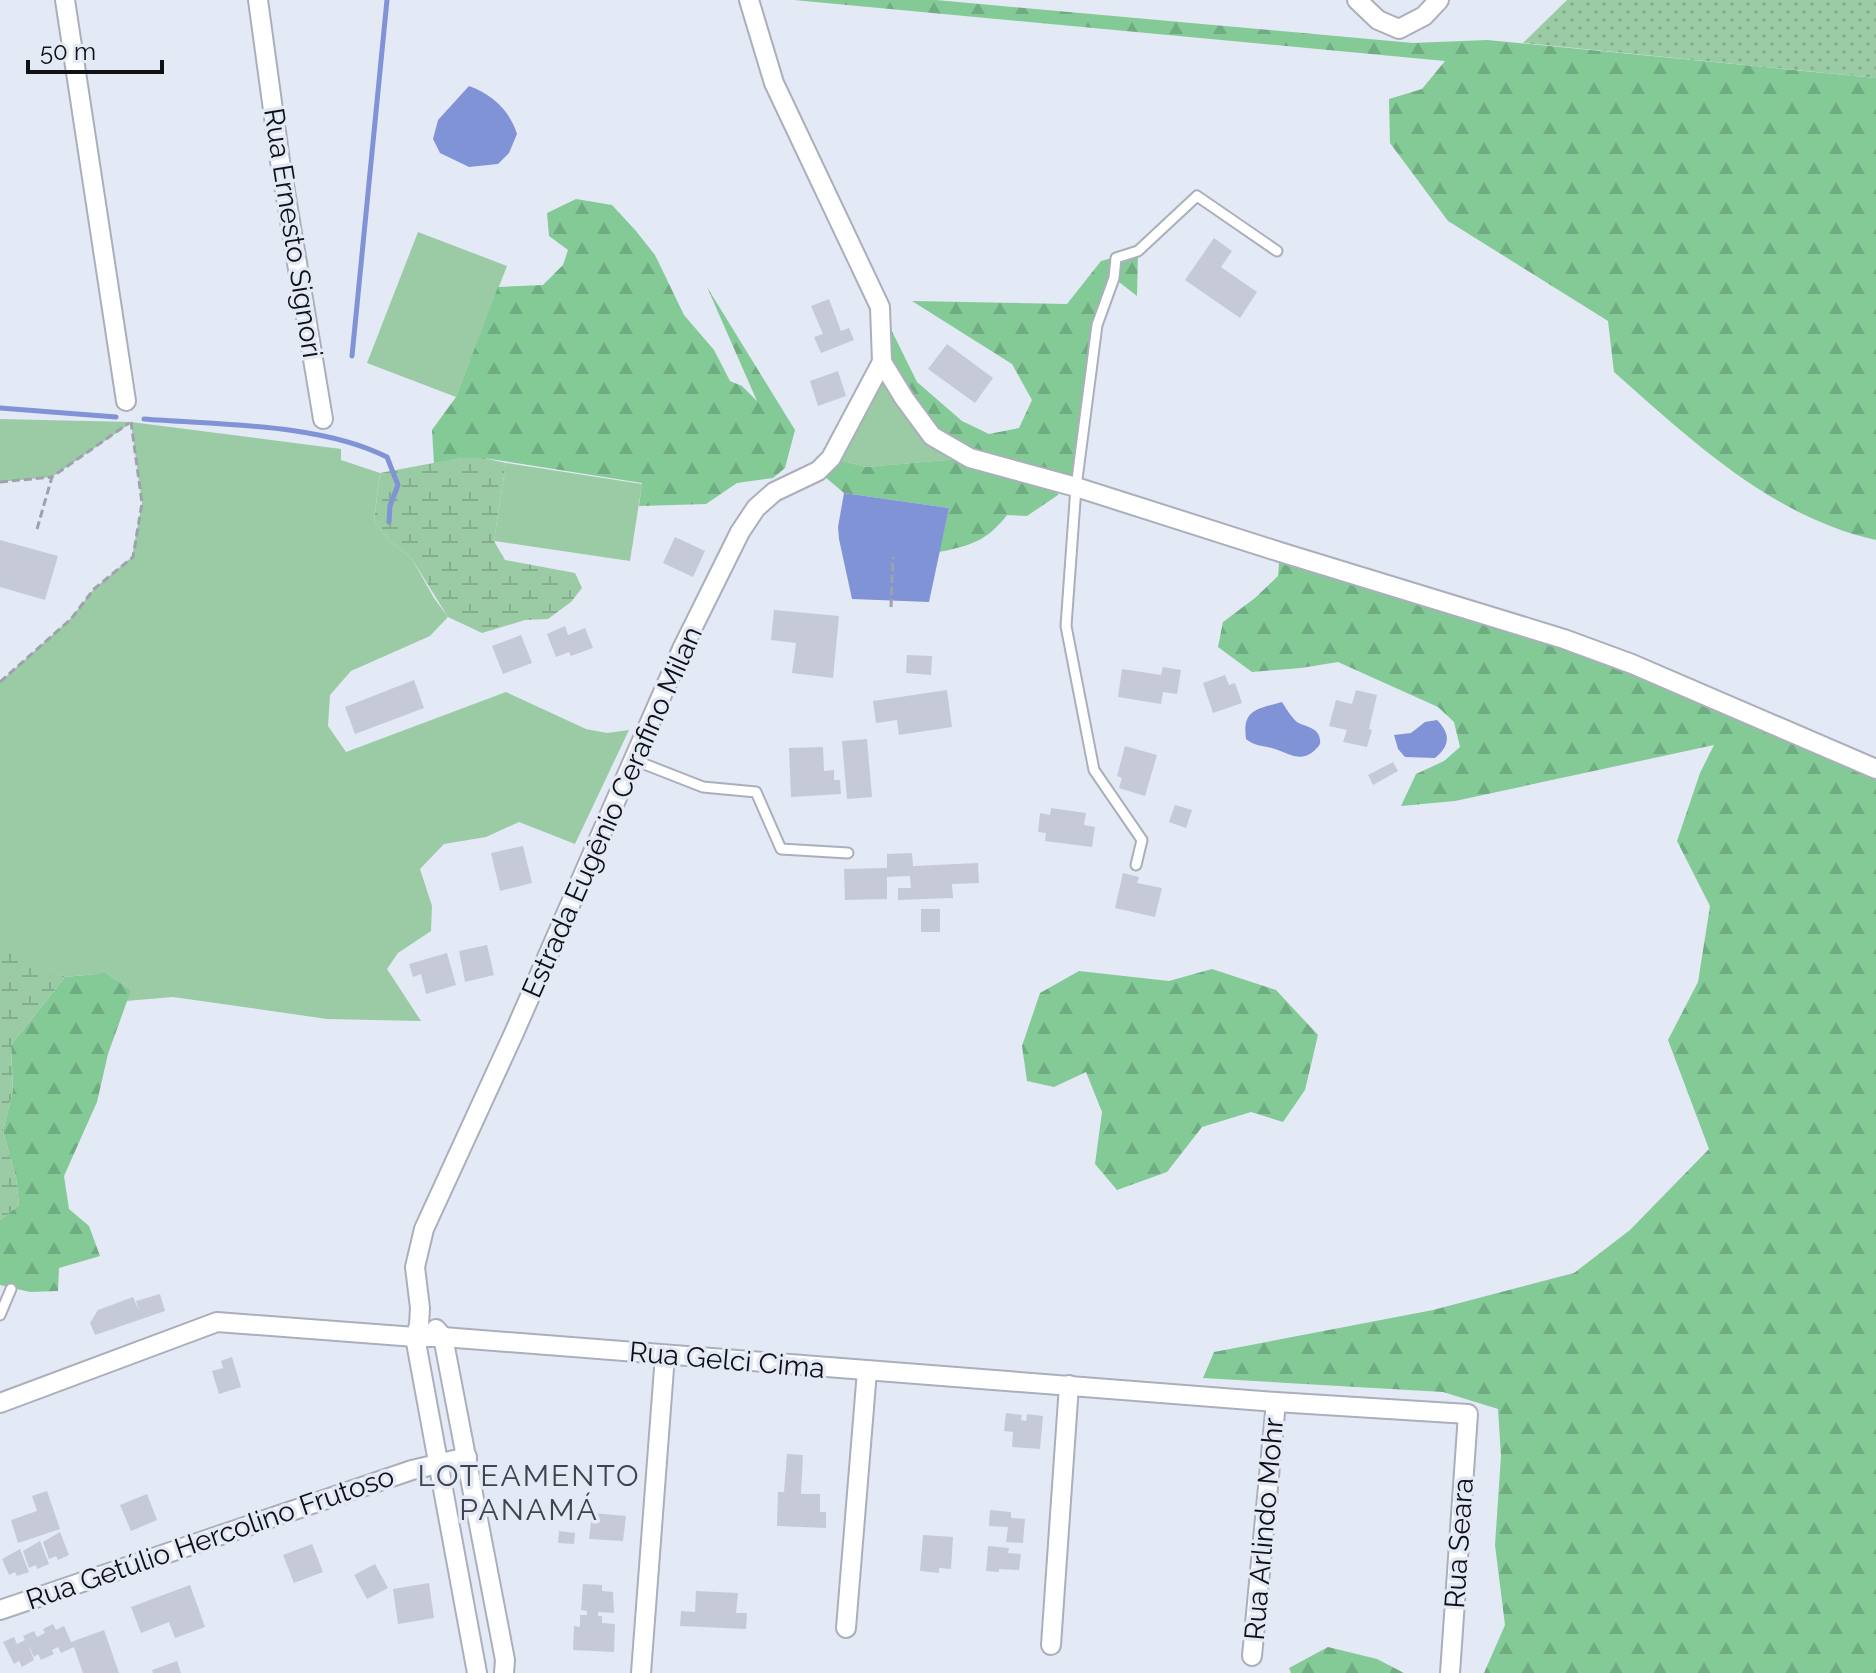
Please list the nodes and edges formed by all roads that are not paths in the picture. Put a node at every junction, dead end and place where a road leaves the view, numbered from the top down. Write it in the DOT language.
graph roads {
  1 [pos="65,0"];
  2 [pos="258,0"];
  3 [pos="749,0"];
  4 [pos="1357,0"];
  5 [pos="1439,0"];
  6 [pos="1277,251"];
  7 [pos="882,362"];
  8 [pos="126,401"];
  9 [pos="323,419"];
  10 [pos="1076,487"];
  11 [pos="634,760"];
  12 [pos="1876,769"];
  13 [pos="848,853"];
  14 [pos="1136,865"];
  15 [pos="11,1289"];
  16 [pos="420,1308"];
  17 [pos="0,1315"];
  18 [pos="415,1337"];
  19 [pos="443,1337"];
  20 [pos="665,1355"];
  21 [pos="867,1371"];
  22 [pos="1069,1385"];
  23 [pos="1276,1402"];
  24 [pos="0,1403"];
  25 [pos="1468,1414"];
  26 [pos="467,1457"];
  27 [pos="438,1464"];
  28 [pos="0,1610"];
  29 [pos="846,1628"];
  30 [pos="1051,1645"];
  31 [pos="1252,1656"];
  32 [pos="504,1667"];
  33 [pos="473,1672"];
  34 [pos="641,1673"];
  35 [pos="1450,1673"];
  1 -- 8 [label="street"];
  2 -- 9 [label="street, Rua Ernesto Signori"];
  3 -- 7 [label="street"];
  4 -- 5 [label="street"];
  6 -- 10 [label="lane"];
  7 -- 10 [label="street"];
  7 -- 11 [label="street, Estrada Eugênio Cerafino Milan"];
  10 -- 12 [label="street"];
  10 -- 14 [label="lane"];
  11 -- 13 [label="lane"];
  11 -- 16 [label="street, Estrada Eugênio Cerafino Milan"];
  15 -- 17 [label="lane"];
  16 -- 18 [label="street, Estrada Eugênio Cerafino Milan"];
  16 -- 19 [label="street"];
  18 -- 19 [label="street, Rua Gelci Cima"];
  18 -- 24 [label="street, Rua Gelci Cima"];
  18 -- 27 [label="street, Estrada Eugênio Cerafino Milan"];
  19 -- 20 [label="street, Rua Gelci Cima"];
  19 -- 26 [label="street"];
  20 -- 21 [label="street, Rua Gelci Cima"];
  20 -- 34 [label="street"];
  21 -- 22 [label="street, Rua Gelci Cima"];
  21 -- 29 [label="street"];
  22 -- 23 [label="street, Rua Gelci Cima"];
  22 -- 30 [label="street"];
  23 -- 25 [label="street, Rua Gelci Cima"];
  23 -- 31 [label="street, Rua Arlindo Mohr"];
  25 -- 35 [label="street, Rua Seara"];
  26 -- 27 [label="street, Rua Getúlio Hercolino Frutoso"];
  26 -- 32 [label="street"];
  27 -- 28 [label="street, Rua Getúlio Hercolino Frutoso"];
  27 -- 33 [label="street, Estrada Eugênio Cerafino Milan"];
  32 -- 33 [label="street"];
}
